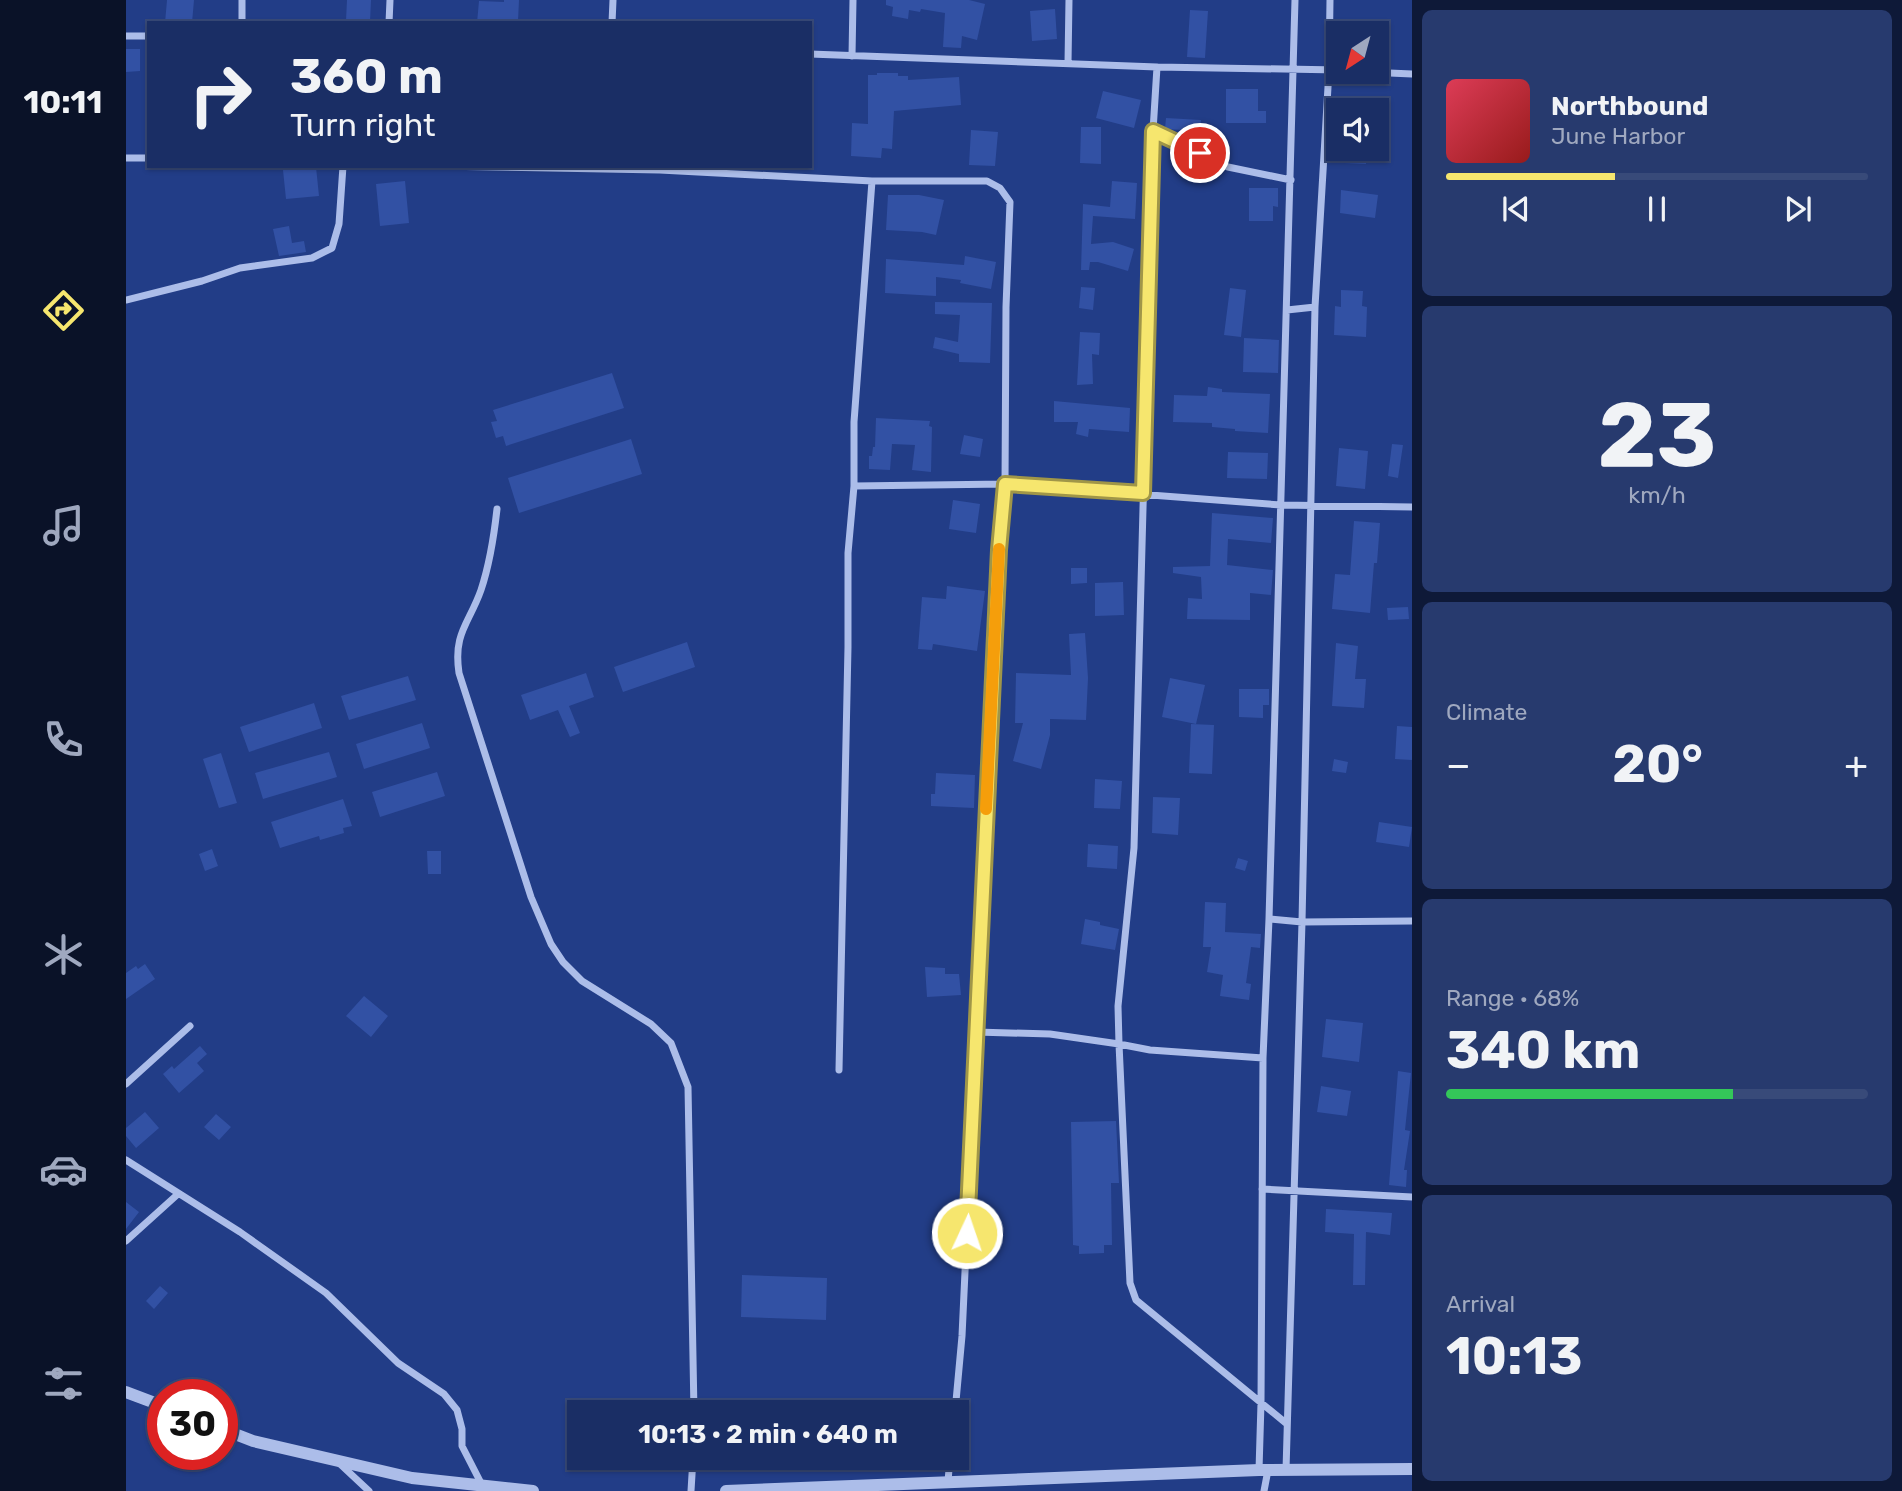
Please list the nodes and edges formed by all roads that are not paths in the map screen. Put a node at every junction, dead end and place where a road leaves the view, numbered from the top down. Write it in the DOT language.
graph roads {
  1 [pos="242,0"];
  2 [pos="390,0"];
  3 [pos="613,0"];
  4 [pos="853,0"];
  5 [pos="1069,0"];
  6 [pos="1294,0"];
  7 [pos="1330,0"];
  8 [pos="242,21"];
  9 [pos="389,21"];
  10 [pos="612,21"];
  11 [pos="1330,21"];
  12 [pos="126,36"];
  13 [pos="147,36"];
  14 [pos="812,54"];
  15 [pos="852,56"];
  16 [pos="1068,63"];
  17 [pos="1157,67"];
  18 [pos="1293,70"];
  19 [pos="1326,70"];
  20 [pos="1390,73"];
  21 [pos="1412,74"];
  22 [pos="1328,84"];
  23 [pos="1153,131"];
  24 [pos="126,158"];
  25 [pos="147,158"];
  26 [pos="343,168"];
  27 [pos="548,168"];
  28 [pos="1291,180"];
  29 [pos="872,181"];
  30 [pos="126,300"];
  31 [pos="1315,307"];
  32 [pos="1287,310"];
  33 [pos="1005,484"];
  34 [pos="854,486"];
  35 [pos="1143,493"];
  36 [pos="1281,505"];
  37 [pos="1312,507"];
  38 [pos="1412,507"];
  39 [pos="497,509"];
  40 [pos="1269,919"];
  41 [pos="1412,921"];
  42 [pos="1302,922"];
  43 [pos="190,1026"];
  44 [pos="976,1032"];
  45 [pos="1119,1044"];
  46 [pos="1263,1058"];
  47 [pos="839,1070"];
  48 [pos="126,1084"];
  49 [pos="126,1160"];
  50 [pos="1262,1189"];
  51 [pos="1295,1190"];
  52 [pos="178,1194"];
  53 [pos="1412,1197"];
  54 [pos="126,1241"];
  55 [pos="126,1392"];
  56 [pos="147,1400"];
  57 [pos="694,1400"];
  58 [pos="955,1400"];
  59 [pos="1261,1404"];
  60 [pos="1287,1424"];
  61 [pos="238,1435"];
  62 [pos="336,1460"];
  63 [pos="1412,1469"];
  64 [pos="692,1470"];
  65 [pos="1263,1470"];
  66 [pos="1286,1471"];
  67 [pos="1041,1484"];
  68 [pos="482,1485"];
  69 [pos="941,1485"];
  70 [pos="800,1489"];
  71 [pos="369,1491"];
  72 [pos="533,1491"];
  73 [pos="691,1491"];
  74 [pos="726,1491"];
  75 [pos="1264,1491"];
  1 -- 8 [label="street"];
  2 -- 9 [label="street"];
  3 -- 10 [label="street"];
  4 -- 15 [label="street"];
  5 -- 16 [label="street"];
  6 -- 18 [label="street"];
  7 -- 11 [label="street"];
  12 -- 13 [label="street"];
  14 -- 15 [label="street"];
  15 -- 16 [label="street"];
  16 -- 17 [label="street"];
  17 -- 18 [label="street"];
  17 -- 23 [label="street"];
  18 -- 19 [label="street"];
  18 -- 28 [label="street"];
  20 -- 21 [label="street"];
  22 -- 31 [label="street"];
  23 -- 28 [label="street"];
  23 -- 35 [label="street"];
  24 -- 25 [label="street"];
  26 -- 30 [label="street"];
  27 -- 29 [label="street"];
  28 -- 32 [label="street"];
  29 -- 33 [label="street"];
  29 -- 34 [label="street"];
  31 -- 32 [label="street"];
  31 -- 37 [label="street"];
  32 -- 36 [label="street"];
  33 -- 34 [label="street"];
  33 -- 35 [label="street"];
  33 -- 44 [label="street"];
  34 -- 47 [label="street"];
  35 -- 36 [label="street"];
  35 -- 45 [label="street"];
  36 -- 37 [label="street"];
  36 -- 40 [label="street"];
  37 -- 38 [label="street"];
  37 -- 42 [label="street"];
  39 -- 57 [label="street"];
  40 -- 42 [label="street"];
  40 -- 46 [label="street"];
  41 -- 42 [label="street"];
  42 -- 51 [label="street"];
  43 -- 48 [label="street"];
  44 -- 45 [label="street"];
  44 -- 58 [label="street"];
  45 -- 46 [label="street"];
  45 -- 59 [label="street"];
  46 -- 50 [label="street"];
  49 -- 52 [label="street"];
  50 -- 51 [label="street"];
  50 -- 59 [label="street"];
  51 -- 53 [label="street"];
  51 -- 60 [label="street"];
  52 -- 54 [label="street"];
  52 -- 68 [label="street"];
  55 -- 56 [label="street"];
  59 -- 60 [label="street"];
  59 -- 65 [label="street"];
  60 -- 66 [label="street"];
  61 -- 62 [label="street"];
  62 -- 68 [label="street"];
  62 -- 71 [label="street"];
  63 -- 66 [label="street"];
  64 -- 73 [label="street"];
  65 -- 66 [label="street"];
  65 -- 67 [label="street"];
  65 -- 75 [label="street"];
  67 -- 69 [label="street"];
  68 -- 72 [label="street"];
  69 -- 70 [label="street"];
  70 -- 74 [label="street"];
}
